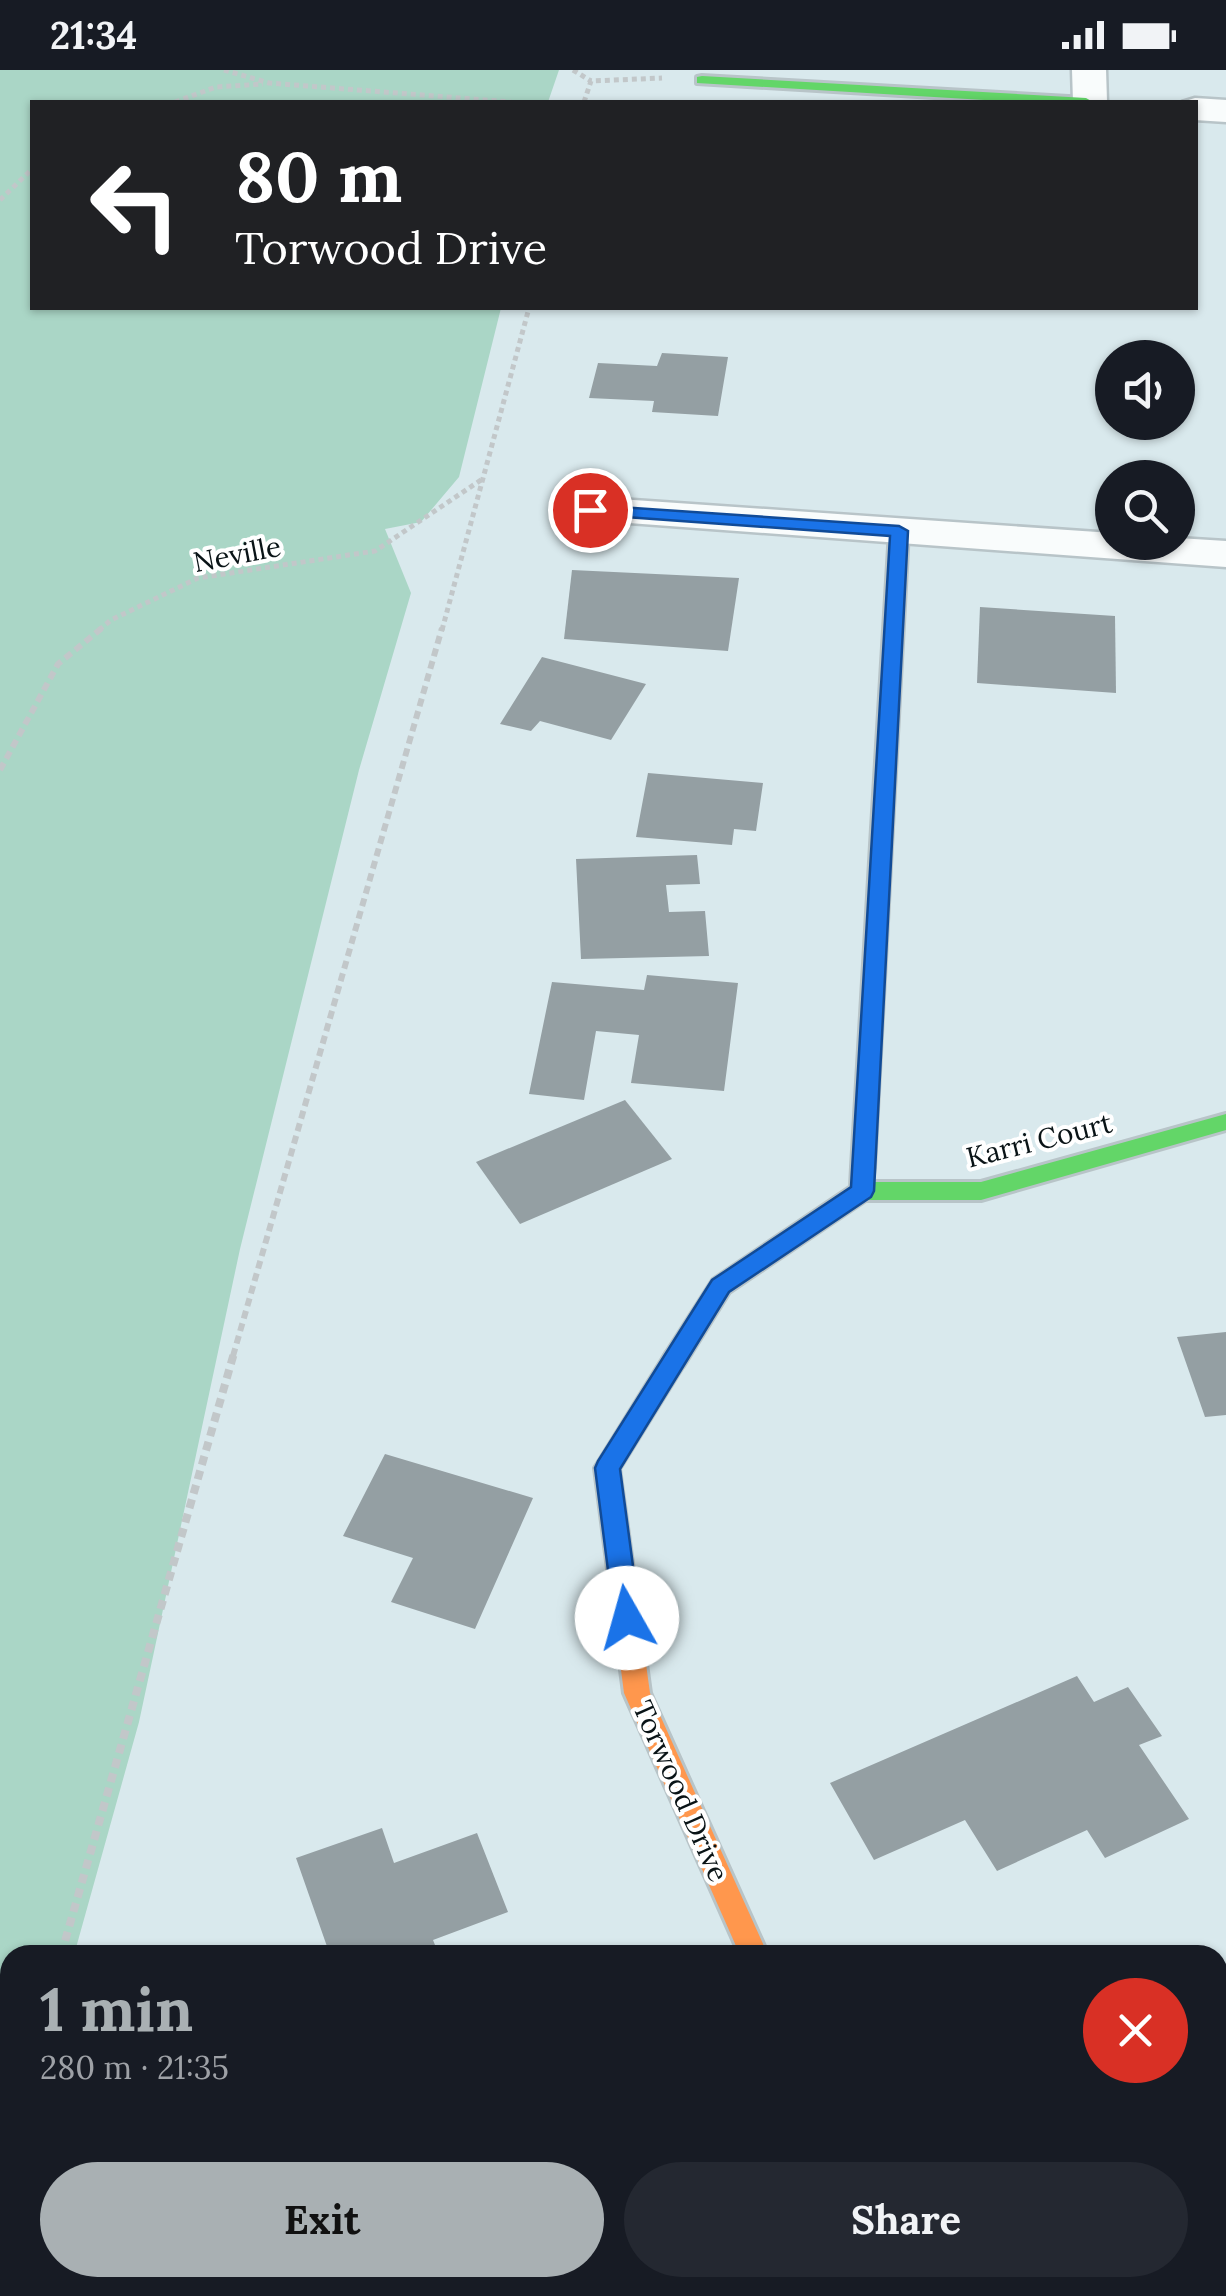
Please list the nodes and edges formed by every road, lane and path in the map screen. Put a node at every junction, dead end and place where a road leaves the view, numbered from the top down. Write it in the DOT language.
graph roads {
  1 [pos="224,70"];
  2 [pos="573,70"];
  3 [pos="1089,70"];
  4 [pos="702,80"];
  5 [pos="591,81"];
  6 [pos="270,83"];
  7 [pos="181,100"];
  8 [pos="486,100"];
  9 [pos="585,100"];
  10 [pos="1053,100"];
  11 [pos="1088,100"];
  12 [pos="1198,109"];
  13 [pos="1226,111"];
  14 [pos="30,171"];
  15 [pos="0,200"];
  16 [pos="527,310"];
  17 [pos="484,477"];
  18 [pos="590,510"];
  19 [pos="899,531"];
  20 [pos="1226,554"];
  21 [pos="0,770"];
  22 [pos="1226,1122"];
  23 [pos="862,1191"];
  24 [pos="64,1945"];
  25 [pos="750,1945"];
  1 -- 6 [label="path"];
  2 -- 5 [label="path"];
  3 -- 11 [label="street"];
  4 -- 5 [label="path"];
  4 -- 10 [label="street"];
  5 -- 9 [label="path"];
  6 -- 7 [label="path"];
  6 -- 8 [label="path"];
  12 -- 13 [label="street"];
  14 -- 15 [label="path"];
  16 -- 17 [label="path"];
  17 -- 21 [label="path, Neville"];
  17 -- 24 [label="path"];
  18 -- 19 [label="street"];
  19 -- 20 [label="street"];
  19 -- 23 [label="street"];
  22 -- 23 [label="street, Karri Court"];
  23 -- 25 [label="street, Torwood Drive"];
}
